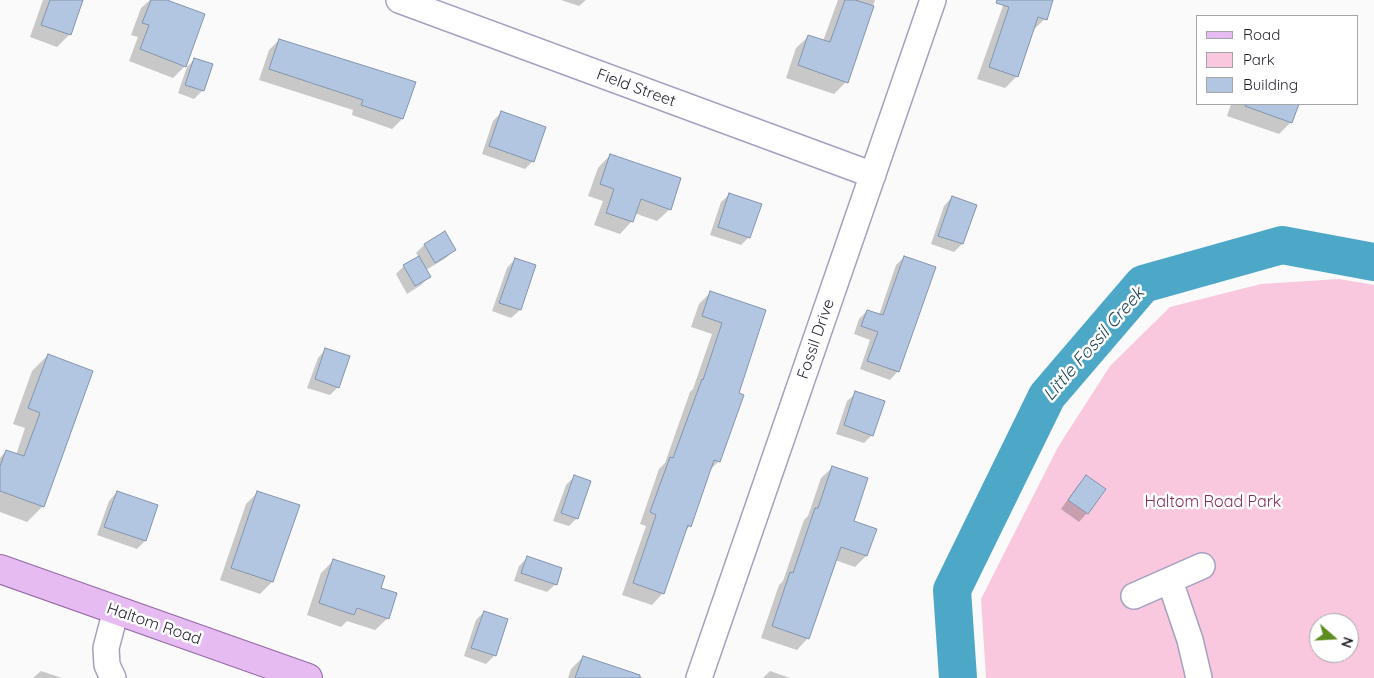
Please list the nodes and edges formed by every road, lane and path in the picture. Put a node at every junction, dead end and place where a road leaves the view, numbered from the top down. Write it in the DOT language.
graph roads {
  1 [pos="399,0"];
  2 [pos="933,0"];
  3 [pos="873,175"];
  4 [pos="1202,566"];
  5 [pos="0,569"];
  6 [pos="1170,581"];
  7 [pos="1134,596"];
  8 [pos="116,610"];
  9 [pos="113,678"];
  10 [pos="308,678"];
  11 [pos="699,678"];
  12 [pos="1199,678"];
  1 -- 3 [label="street, Field Street"];
  2 -- 3 [label="street, Fossil Drive"];
  3 -- 11 [label="street, Fossil Drive"];
  4 -- 6 [label="street"];
  5 -- 8 [label="main road, Haltom Road"];
  6 -- 7 [label="street"];
  6 -- 12 [label="street"];
  8 -- 9 [label="street"];
  8 -- 10 [label="main road, Haltom Road"];
}
